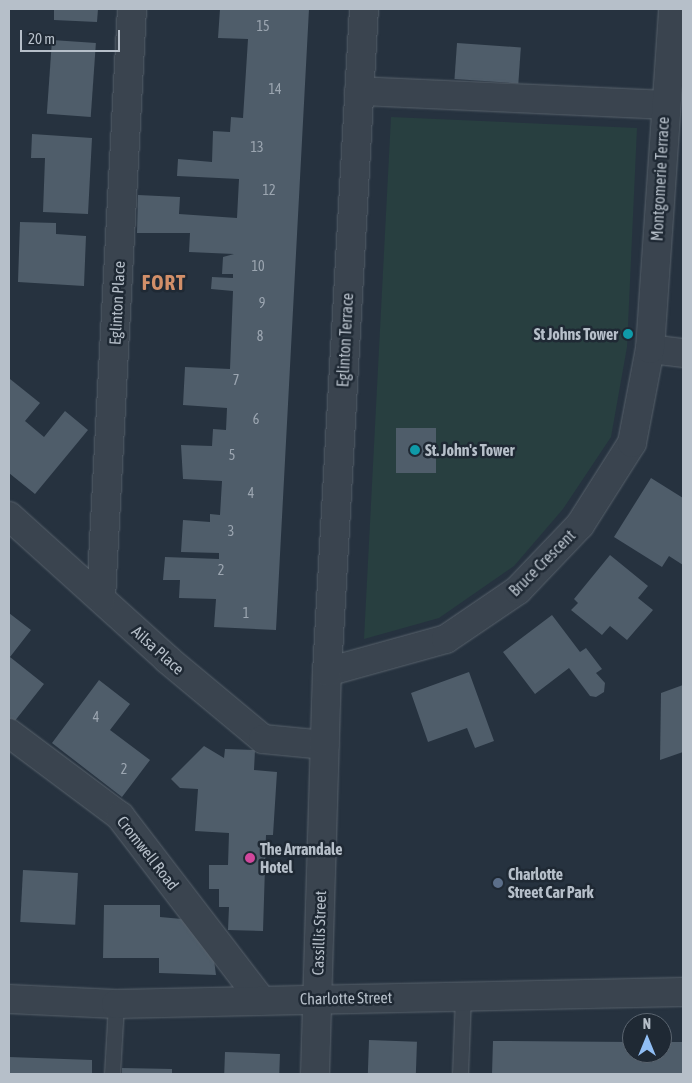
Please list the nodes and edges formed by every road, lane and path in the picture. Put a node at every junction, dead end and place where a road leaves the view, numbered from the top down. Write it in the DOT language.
graph roads {
  1 [pos="132,9"];
  2 [pos="364,9"];
  3 [pos="673,9"];
  4 [pos="359,91"];
  5 [pos="665,105"];
  6 [pos="650,349"];
  7 [pos="683,354"];
  8 [pos="9,516"];
  9 [pos="101,598"];
  10 [pos="327,672"];
  11 [pos="9,733"];
  12 [pos="325,745"];
  13 [pos="683,992"];
  14 [pos="463,995"];
  15 [pos="317,998"];
  16 [pos="9,999"];
  17 [pos="261,1000"];
  18 [pos="116,1004"];
  19 [pos="112,1074"];
  20 [pos="315,1074"];
  21 [pos="460,1074"];
  1 -- 9 [label="street, Eglinton Place"];
  2 -- 4 [label="street, Eglinton Terrace"];
  3 -- 5 [label="street, Montgomerie Terrace"];
  4 -- 5 [label="street"];
  4 -- 10 [label="street, Eglinton Terrace"];
  5 -- 6 [label="street, Montgomerie Terrace"];
  6 -- 7 [label="street"];
  6 -- 10 [label="street, Bruce Crescent"];
  8 -- 9 [label="street, Ailsa Place"];
  9 -- 12 [label="street, Ailsa Place"];
  10 -- 12 [label="street, Cassillis Street"];
  11 -- 17 [label="street, Cromwell Road"];
  12 -- 15 [label="street, Cassillis Street"];
  13 -- 14 [label="street, Charlotte Street"];
  14 -- 15 [label="street, Charlotte Street"];
  14 -- 21 [label="lane"];
  15 -- 17 [label="street, Charlotte Street"];
  15 -- 20 [label="street, Cassillis Street"];
  16 -- 18 [label="street, Charlotte Street"];
  17 -- 18 [label="street, Charlotte Street"];
  18 -- 19 [label="lane"];
}
